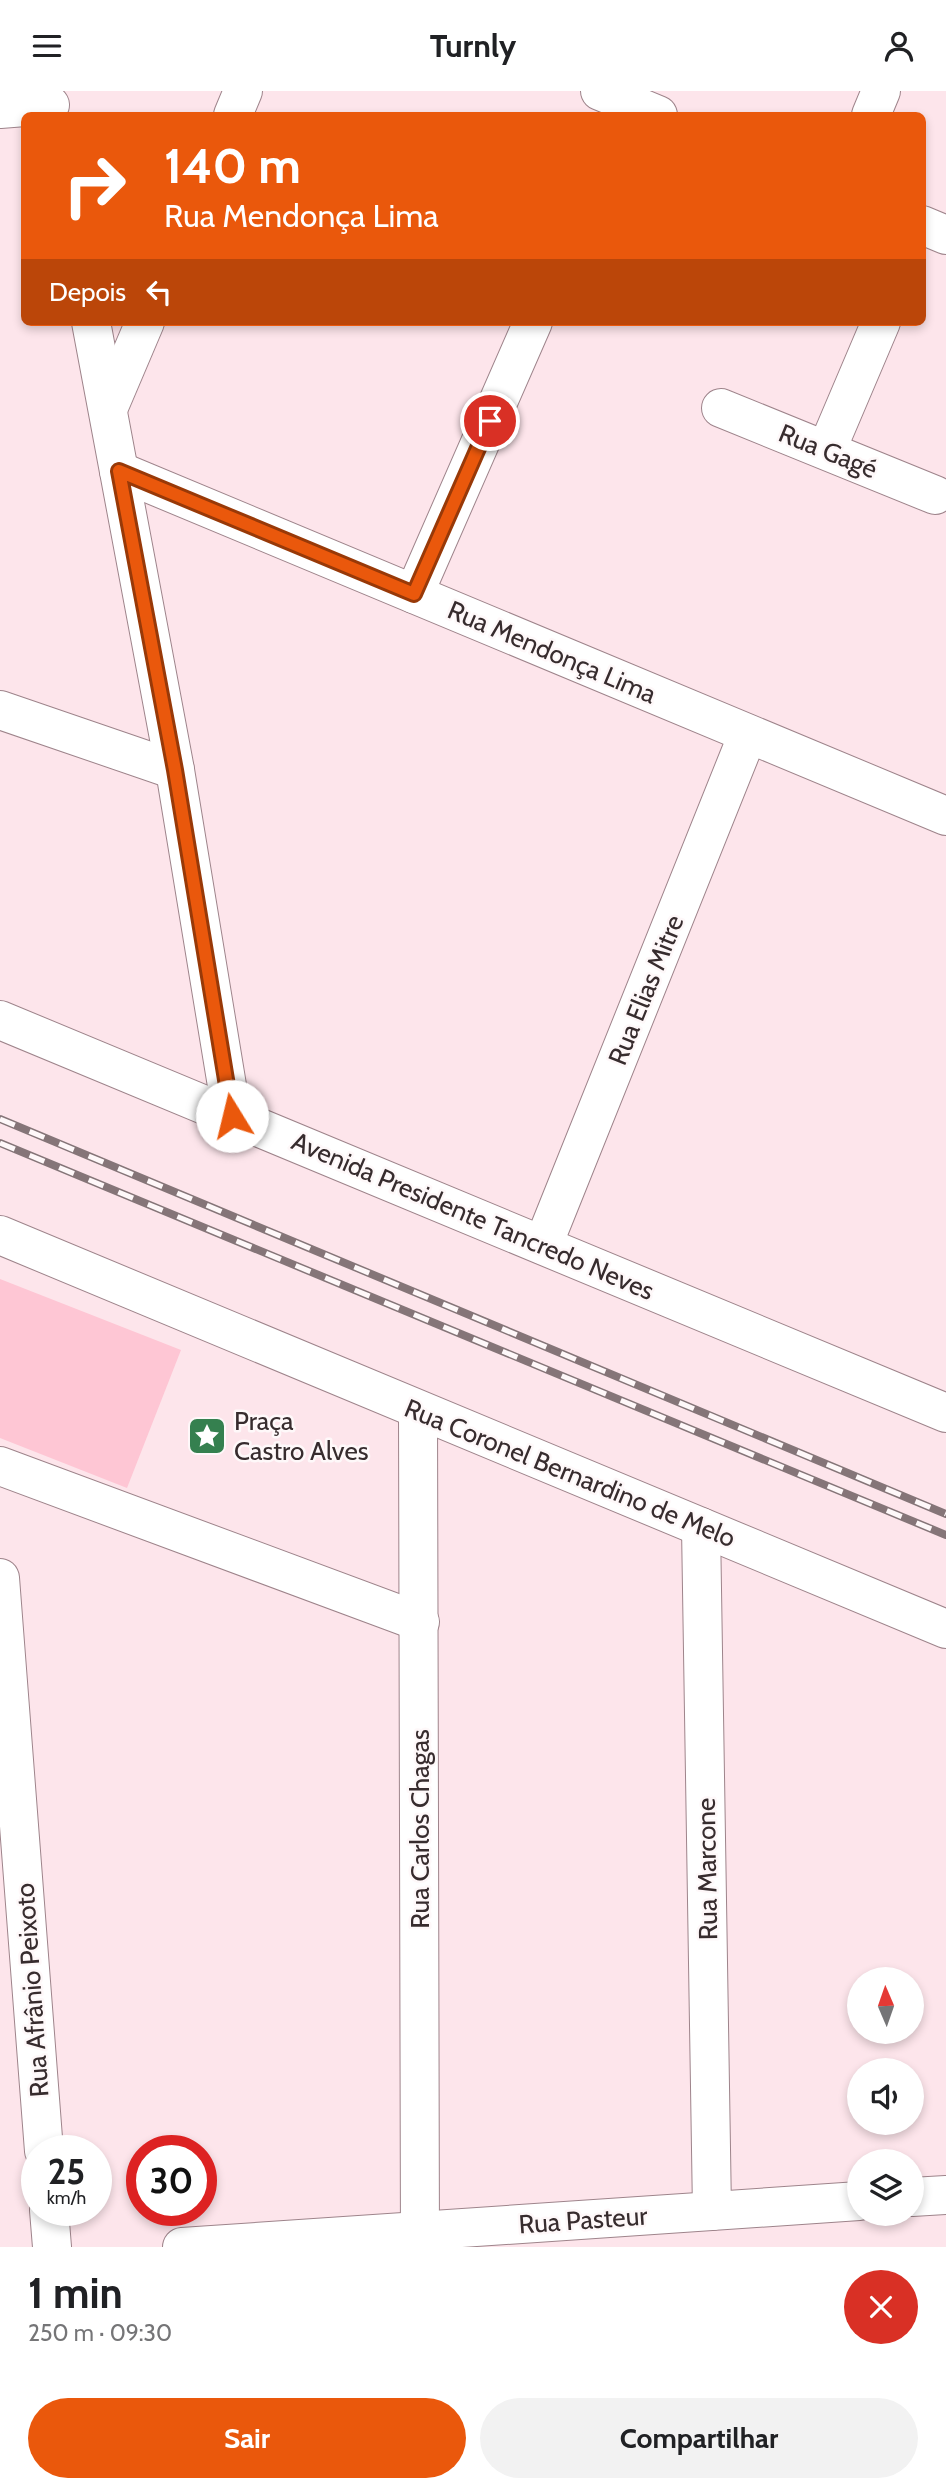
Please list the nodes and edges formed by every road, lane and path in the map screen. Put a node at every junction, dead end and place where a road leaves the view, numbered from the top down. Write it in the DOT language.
graph roads {
  1 [pos="243,91"];
  2 [pos="881,91"];
  3 [pos="50,104"];
  4 [pos="0,109"];
  5 [pos="234,112"];
  6 [pos="872,112"];
  7 [pos="926,227"];
  8 [pos="946,235"];
  9 [pos="93,326"];
  10 [pos="143,326"];
  11 [pos="531,326"];
  12 [pos="879,326"];
  13 [pos="108,408"];
  14 [pos="721,408"];
  15 [pos="827,449"];
  16 [pos="119,471"];
  17 [pos="934,495"];
  18 [pos="414,594"];
  19 [pos="0,710"];
  20 [pos="748,734"];
  21 [pos="175,770"];
  22 [pos="946,816"];
  23 [pos="0,1020"];
  24 [pos="232,1116"];
  25 [pos="0,1235"];
  26 [pos="544,1245"];
  27 [pos="418,1410"];
  28 [pos="946,1413"];
  29 [pos="0,1466"];
  30 [pos="701,1527"];
  31 [pos="0,1578"];
  32 [pos="420,1622"];
  33 [pos="946,1629"];
  34 [pos="43,2135"];
  35 [pos="946,2195"];
  36 [pos="924,2196"];
  37 [pos="847,2202"];
  38 [pos="712,2211"];
  39 [pos="50,2226"];
  40 [pos="420,2239"];
  41 [pos="52,2247"];
  42 [pos="182,2247"];
  1 -- 5 [label="street"];
  2 -- 6 [label="street"];
  3 -- 4 [label="street"];
  7 -- 8 [label="street"];
  9 -- 13 [label="street"];
  10 -- 13 [label="street"];
  11 -- 18 [label="street"];
  12 -- 15 [label="street"];
  13 -- 16 [label="street"];
  14 -- 15 [label="street, Rua Gagé"];
  15 -- 17 [label="street, Rua Gagé"];
  16 -- 18 [label="street, Rua Mendonça Lima"];
  16 -- 21 [label="street"];
  18 -- 20 [label="street, Rua Mendonça Lima"];
  19 -- 21 [label="street"];
  20 -- 22 [label="street, Rua Mendonça Lima"];
  20 -- 26 [label="street, Rua Elias Mitre"];
  21 -- 24 [label="street"];
  23 -- 24 [label="street, Avenida Presidente Tancredo Neves"];
  24 -- 26 [label="street, Avenida Presidente Tancredo Neves"];
  25 -- 27 [label="street, Rua Coronel Bernardino de Melo"];
  26 -- 28 [label="street, Avenida Presidente Tancredo Neves"];
  27 -- 30 [label="street, Rua Coronel Bernardino de Melo"];
  27 -- 32 [label="street, Rua Carlos Chagas"];
  29 -- 32 [label="street"];
  30 -- 33 [label="street, Rua Coronel Bernardino de Melo"];
  30 -- 38 [label="street, Rua Marcone"];
  31 -- 34 [label="street, Rua Afrânio Peixoto"];
  32 -- 40 [label="street, Rua Carlos Chagas"];
  35 -- 36 [label="street"];
  37 -- 38 [label="street, Rua Pasteur"];
  38 -- 40 [label="street, Rua Pasteur"];
  39 -- 41 [label="street"];
  40 -- 42 [label="street, Rua Pasteur"];
}
